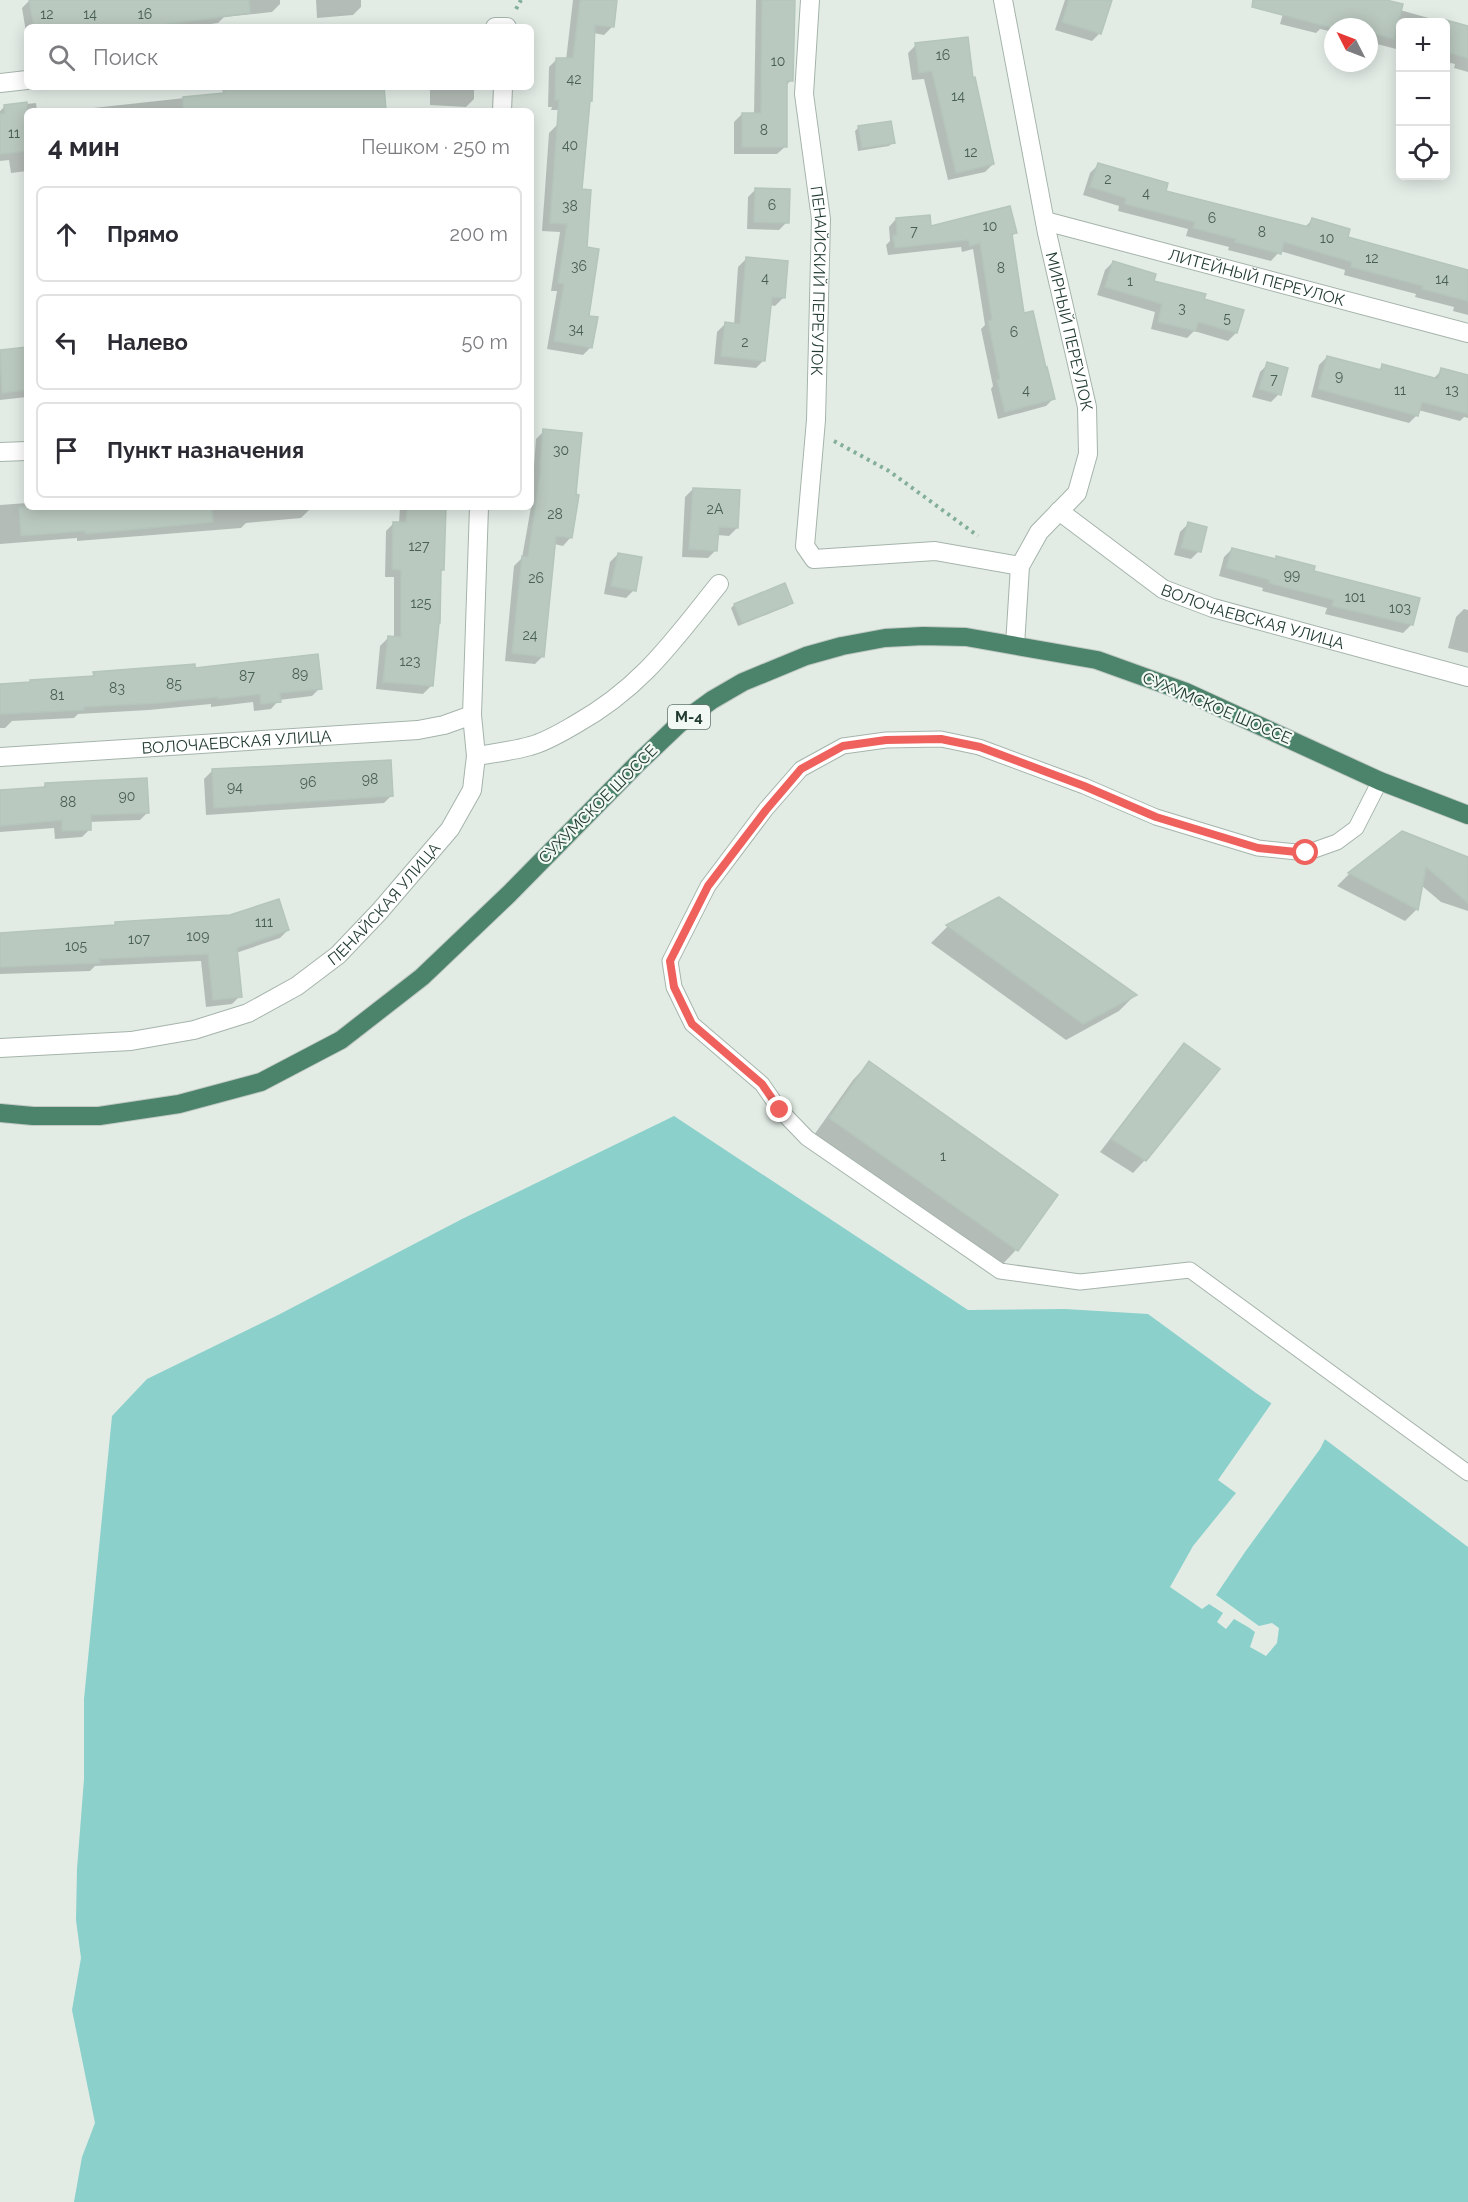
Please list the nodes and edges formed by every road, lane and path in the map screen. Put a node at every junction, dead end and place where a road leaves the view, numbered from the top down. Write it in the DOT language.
graph roads {
  1 [pos="810,0"];
  2 [pos="1003,0"];
  3 [pos="24,80"];
  4 [pos="0,83"];
  5 [pos="503,90"];
  6 [pos="502,108"];
  7 [pos="1045,221"];
  8 [pos="1468,333"];
  9 [pos="815,430"];
  10 [pos="24,451"];
  11 [pos="0,452"];
  12 [pos="479,510"];
  13 [pos="1059,511"];
  14 [pos="983,539"];
  15 [pos="1020,566"];
  16 [pos="719,584"];
  17 [pos="1015,645"];
  18 [pos="1468,677"];
  19 [pos="472,714"];
  20 [pos="476,756"];
  21 [pos="0,757"];
  22 [pos="1380,781"];
  23 [pos="1468,815"];
  24 [pos="0,1048"];
  25 [pos="0,1113"];
  26 [pos="1468,1473"];
  1 -- 9 [label="street, ПЕНАЙСКИЙ ПЕРЕУЛОК"];
  2 -- 7 [label="street, МИРНЫЙ ПЕРЕУЛОК"];
  3 -- 4 [label="street"];
  5 -- 6 [label="street"];
  7 -- 8 [label="street, ЛИТЕЙНЫЙ ПЕРЕУЛОК"];
  7 -- 13 [label="street, МИРНЫЙ ПЕРЕУЛОК"];
  9 -- 14 [label="path"];
  9 -- 15 [label="street, ПЕНАЙСКИЙ ПЕРЕУЛОК"];
  10 -- 11 [label="street"];
  12 -- 19 [label="street, ПЕНАЙСКАЯ УЛИЦА"];
  13 -- 15 [label="street, МИРНЫЙ ПЕРЕУЛОК"];
  13 -- 18 [label="street, ВОЛОЧАЕВСКАЯ УЛИЦА"];
  15 -- 17 [label="street, МИРНЫЙ ПЕРЕУЛОК"];
  16 -- 20 [label="street"];
  17 -- 22 [label="highway, СУХУМСКОЕ ШОССЕ / М-4"];
  17 -- 25 [label="highway, СУХУМСКОЕ ШОССЕ / М-4"];
  19 -- 20 [label="street, ПЕНАЙСКАЯ УЛИЦА"];
  19 -- 21 [label="street, ВОЛОЧАЕВСКАЯ УЛИЦА"];
  20 -- 24 [label="street, ПЕНАЙСКАЯ УЛИЦА"];
  22 -- 23 [label="highway, СУХУМСКОЕ ШОССЕ / М-4"];
  22 -- 26 [label="lane"];
}
